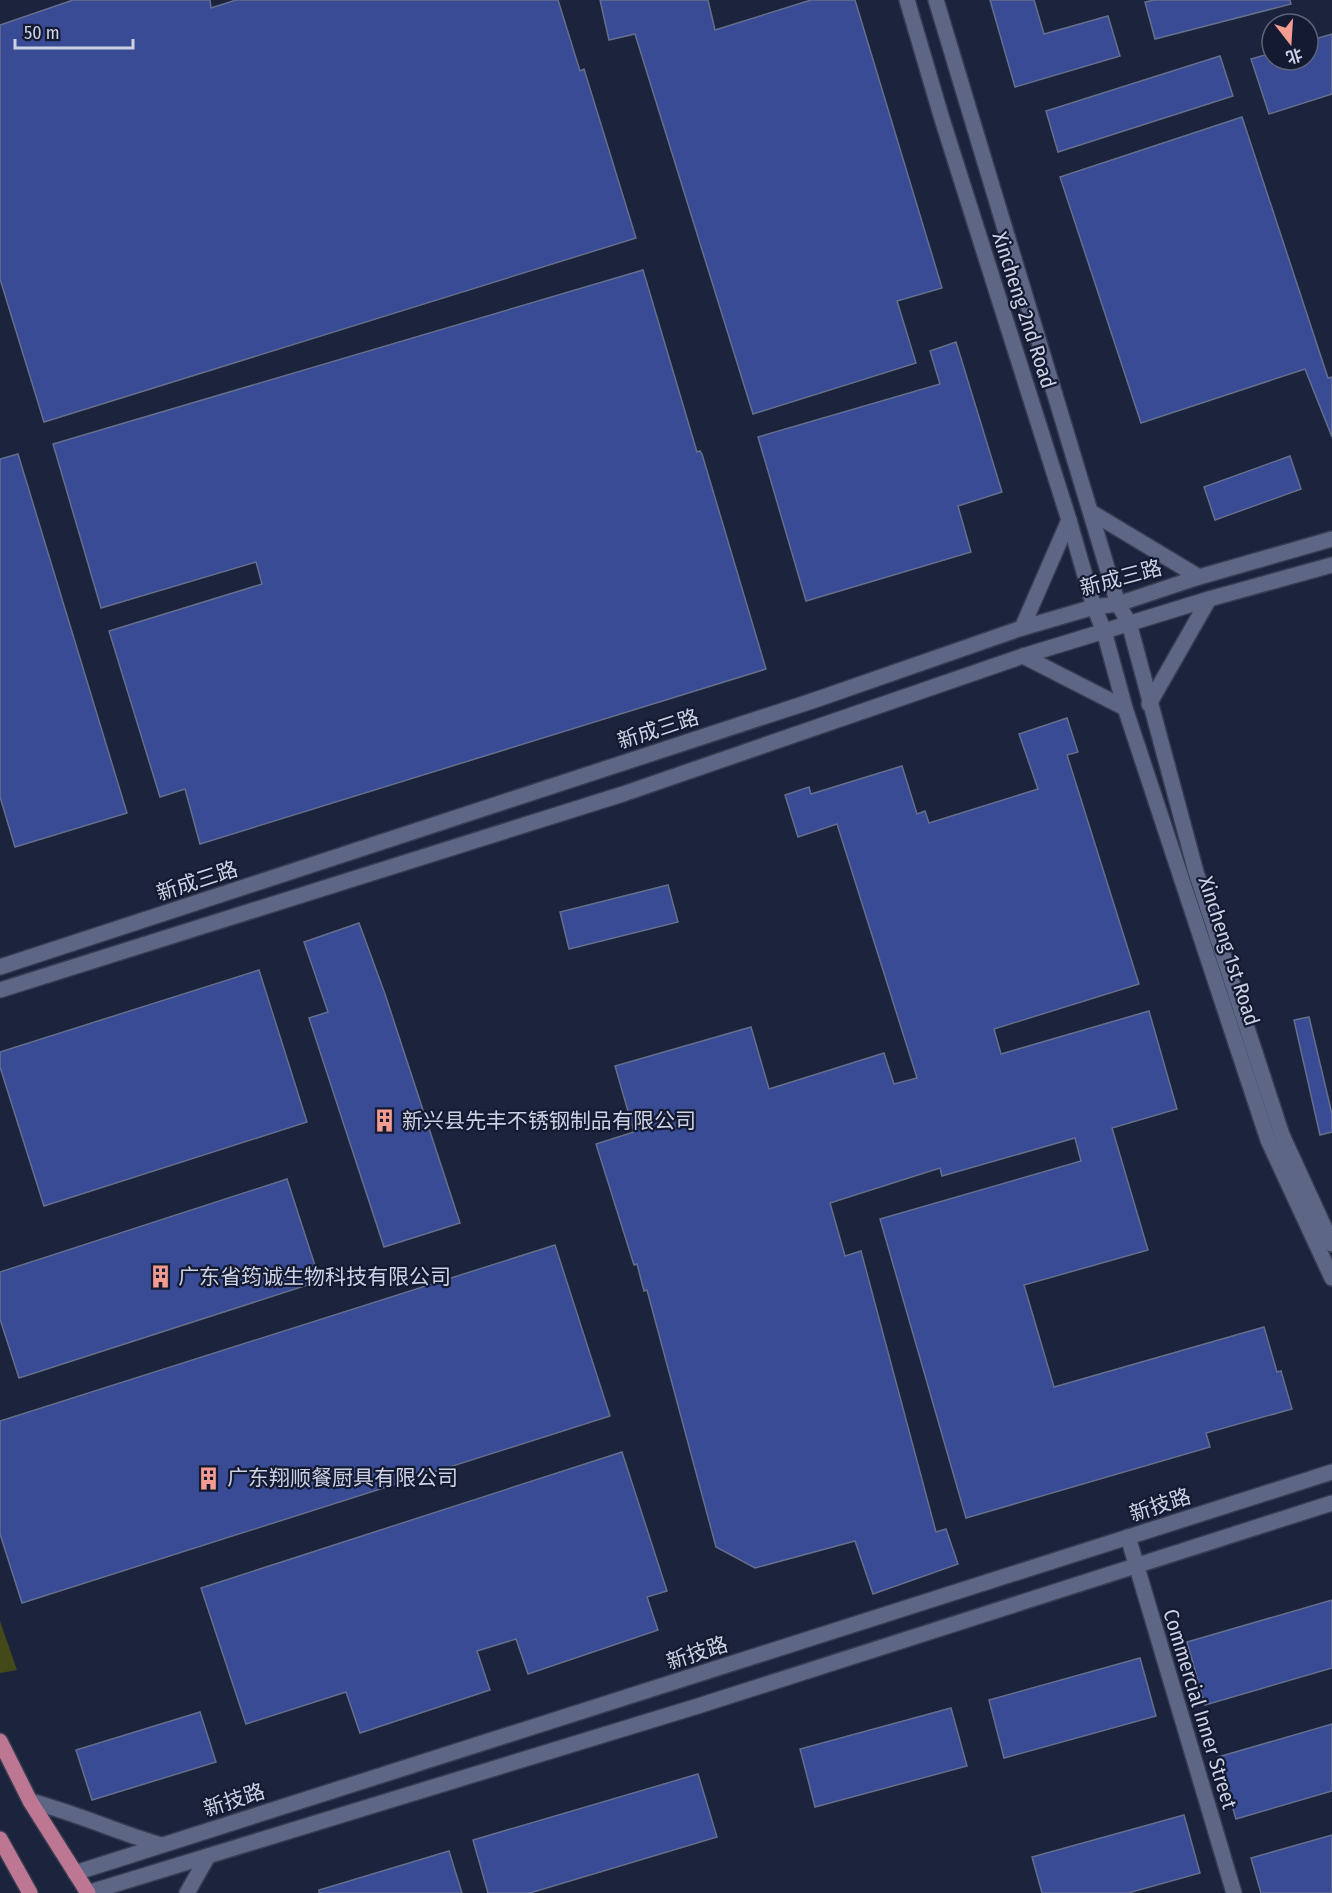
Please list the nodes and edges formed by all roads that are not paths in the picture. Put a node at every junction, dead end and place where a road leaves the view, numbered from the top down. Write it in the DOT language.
graph roads {
  1 [pos="908,0"];
  2 [pos="936,0"];
  3 [pos="1091,512"];
  4 [pos="1069,520"];
  5 [pos="1332,539"];
  6 [pos="1332,565"];
  7 [pos="1199,577"];
  8 [pos="1209,599"];
  9 [pos="1118,604"];
  10 [pos="1094,607"];
  11 [pos="1129,623"];
  12 [pos="1022,628"];
  13 [pos="1104,631"];
  14 [pos="1023,656"];
  15 [pos="1149,704"];
  16 [pos="1125,708"];
  17 [pos="0,967"];
  18 [pos="0,990"];
  19 [pos="1332,1244"];
  20 [pos="1332,1278"];
  21 [pos="1332,1472"];
  22 [pos="1332,1503"];
  23 [pos="1128,1537"];
  24 [pos="1137,1565"];
  25 [pos="0,1741"];
  26 [pos="30,1801"];
  27 [pos="0,1839"];
  28 [pos="161,1845"];
  29 [pos="208,1856"];
  30 [pos="75,1873"];
  31 [pos="30,1893"];
  32 [pos="88,1893"];
  33 [pos="187,1893"];
  34 [pos="1234,1893"];
  1 -- 4 [label="street, Xincheng 2nd Road"];
  2 -- 3 [label="street, Xincheng 2nd Road"];
  3 -- 7 [label="street"];
  3 -- 9 [label="street, Xincheng 2nd Road"];
  4 -- 10 [label="street, Xincheng 2nd Road"];
  4 -- 12 [label="street"];
  5 -- 7 [label="street, 新成三路"];
  6 -- 8 [label="street, 新成三路"];
  7 -- 9 [label="street, 新成三路"];
  8 -- 11 [label="street, 新成三路"];
  8 -- 15 [label="street"];
  9 -- 10 [label="street, 新成三路"];
  9 -- 11 [label="street, Xincheng 2nd Road"];
  10 -- 12 [label="street, 新成三路"];
  10 -- 13 [label="street, Xincheng 2nd Road"];
  11 -- 13 [label="street, 新成三路"];
  11 -- 15 [label="street, Xincheng 1st Road"];
  12 -- 17 [label="street, 新成三路"];
  13 -- 14 [label="street, 新成三路"];
  13 -- 16 [label="street, Xincheng 1st Road"];
  14 -- 16 [label="street"];
  14 -- 18 [label="street, 新成三路"];
  15 -- 19 [label="street, Xincheng 1st Road"];
  16 -- 20 [label="street, Xincheng 1st Road"];
  21 -- 23 [label="street, 新技路"];
  22 -- 24 [label="street"];
  23 -- 24 [label="street, Commercial Inner Street"];
  23 -- 28 [label="street, 新技路"];
  24 -- 29 [label="street"];
  24 -- 34 [label="street, Commercial Inner Street"];
  25 -- 26 [label="main road"];
  26 -- 28 [label="street"];
  26 -- 30 [label="main road"];
  27 -- 31 [label="main road"];
  28 -- 30 [label="street, 新技路"];
  29 -- 32 [label="street"];
  29 -- 33 [label="street"];
  30 -- 32 [label="main road"];
}
